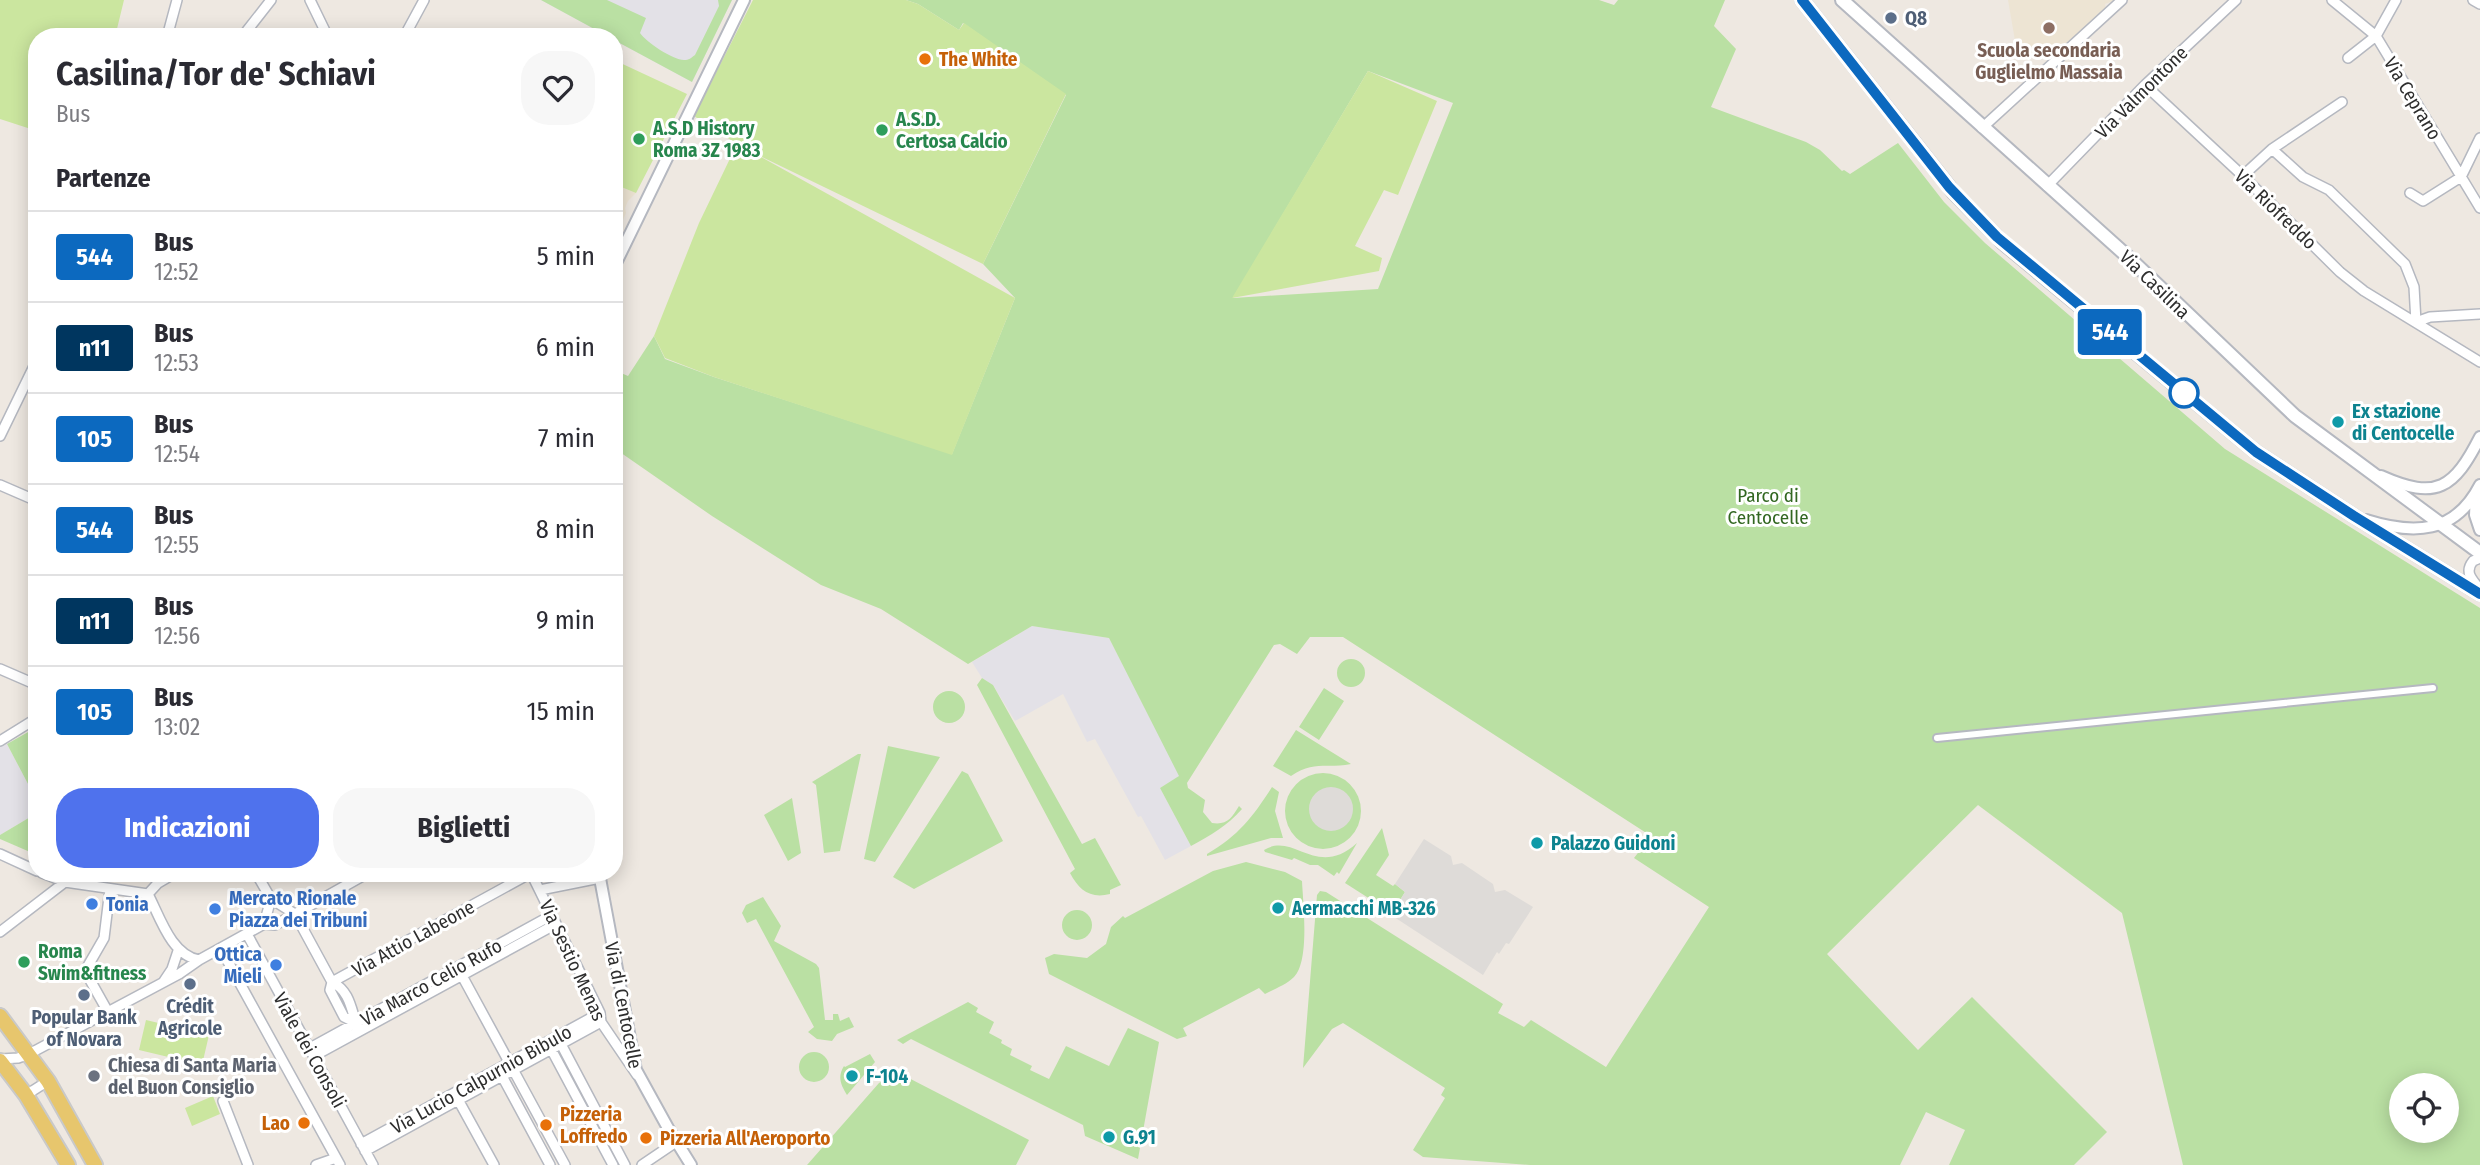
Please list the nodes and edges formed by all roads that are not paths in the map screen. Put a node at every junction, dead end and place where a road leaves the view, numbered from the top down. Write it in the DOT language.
graph roads {
  1 [pos="177,0"];
  2 [pos="271,0"];
  3 [pos="310,0"];
  4 [pos="424,0"];
  5 [pos="744,0"];
  6 [pos="1802,0"];
  7 [pos="2122,0"];
  8 [pos="2236,0"];
  9 [pos="2332,0"];
  10 [pos="2396,0"];
  11 [pos="2473,0"];
  12 [pos="1845,1"];
  13 [pos="2480,4"];
  14 [pos="169,28"];
  15 [pos="249,28"];
  16 [pos="324,28"];
  17 [pos="409,28"];
  18 [pos="2376,36"];
  19 [pos="2348,58"];
  20 [pos="2145,85"];
  21 [pos="2342,102"];
  22 [pos="1982,128"];
  23 [pos="2480,138"];
  24 [pos="2272,149"];
  25 [pos="2248,171"];
  26 [pos="2461,177"];
  27 [pos="2047,186"];
  28 [pos="2410,192"];
  29 [pos="2480,208"];
  30 [pos="623,249"];
  31 [pos="2480,314"];
  32 [pos="2416,321"];
  33 [pos="2480,362"];
  34 [pos="28,379"];
  35 [pos="26,383"];
  36 [pos="0,436"];
  37 [pos="2480,437"];
  38 [pos="2352,460"];
  39 [pos="0,485"];
  40 [pos="2480,486"];
  41 [pos="28,497"];
  42 [pos="2354,516"];
  43 [pos="2440,524"];
  44 [pos="2480,530"];
  45 [pos="2480,556"];
  46 [pos="2480,589"];
  47 [pos="2480,594"];
  48 [pos="0,668"];
  49 [pos="28,681"];
  50 [pos="2433,688"];
  51 [pos="28,724"];
  52 [pos="1937,738"];
  53 [pos="0,741"];
  54 [pos="0,854"];
  55 [pos="28,867"];
  56 [pos="64,882"];
  57 [pos="71,882"];
  58 [pos="161,882"];
  59 [pos="261,882"];
  60 [pos="352,882"];
  61 [pos="515,882"];
  62 [pos="536,882"];
  63 [pos="571,882"];
  64 [pos="600,882"];
  65 [pos="110,889"];
  66 [pos="540,890"];
  67 [pos="148,894"];
  68 [pos="271,899"];
  69 [pos="295,914"];
  70 [pos="554,920"];
  71 [pos="264,924"];
  72 [pos="0,932"];
  73 [pos="247,934"];
  74 [pos="221,949"];
  75 [pos="178,951"];
  76 [pos="199,960"];
  77 [pos="460,972"];
  78 [pos="163,982"];
  79 [pos="332,982"];
  80 [pos="108,1012"];
  81 [pos="0,1016"];
  82 [pos="600,1018"];
  83 [pos="358,1027"];
  84 [pos="561,1044"];
  85 [pos="551,1049"];
  86 [pos="312,1052"];
  87 [pos="29,1054"];
  88 [pos="0,1060"];
  89 [pos="511,1067"];
  90 [pos="502,1076"];
  91 [pos="640,1079"];
  92 [pos="48,1082"];
  93 [pos="26,1095"];
  94 [pos="457,1097"];
  95 [pos="223,1101"];
  96 [pos="676,1142"];
  97 [pos="363,1147"];
  98 [pos="338,1162"];
  99 [pos="688,1164"];
  100 [pos="68,1165"];
  101 [pos="94,1165"];
  102 [pos="248,1165"];
  103 [pos="316,1165"];
  104 [pos="373,1165"];
  105 [pos="494,1165"];
  106 [pos="550,1165"];
  107 [pos="565,1165"];
  108 [pos="613,1165"];
  109 [pos="625,1165"];
  110 [pos="642,1165"];
  1 -- 14 [label="street"];
  2 -- 15 [label="street"];
  3 -- 16 [label="street"];
  4 -- 17 [label="street"];
  5 -- 30 [label="street"];
  6 -- 42 [label="main road"];
  7 -- 22 [label="street"];
  8 -- 20 [label="street, Via Valmontone"];
  9 -- 18 [label="street, Via Ceprano"];
  10 -- 18 [label="street"];
  11 -- 13 [label="street"];
  12 -- 22 [label="main road, Via Casilina"];
  18 -- 19 [label="street"];
  18 -- 26 [label="street, Via Ceprano"];
  20 -- 27 [label="street, Via Valmontone"];
  20 -- 32 [label="street, Via Riofreddo"];
  21 -- 24 [label="street"];
  22 -- 27 [label="main road, Via Casilina"];
  23 -- 26 [label="street"];
  24 -- 25 [label="street"];
  24 -- 32 [label="street"];
  26 -- 28 [label="street"];
  26 -- 29 [label="street, Via Ceprano"];
  27 -- 38 [label="main road, Via Casilina"];
  31 -- 32 [label="street"];
  32 -- 33 [label="street, Via Riofreddo"];
  34 -- 35 [label="street"];
  35 -- 36 [label="street"];
  37 -- 38 [label="street"];
  38 -- 43 [label="main road, Via Casilina"];
  39 -- 41 [label="street"];
  40 -- 43 [label="street"];
  40 -- 44 [label="street"];
  42 -- 43 [label="street"];
  42 -- 47 [label="main road"];
  43 -- 45 [label="main road, Via Casilina"];
  45 -- 46 [label="street"];
  48 -- 49 [label="street"];
  50 -- 52 [label="street"];
  51 -- 53 [label="street"];
  54 -- 55 [label="street"];
  56 -- 72 [label="street"];
  57 -- 65 [label="street"];
  58 -- 67 [label="street"];
  59 -- 68 [label="street"];
  60 -- 69 [label="street"];
  61 -- 79 [label="street, Via Attio Labeone"];
  62 -- 66 [label="street, Via Sestio Menas"];
  63 -- 66 [label="street"];
  64 -- 91 [label="street, Via di Centocelle"];
  65 -- 67 [label="street"];
  65 -- 80 [label="street"];
  66 -- 70 [label="street, Via Sestio Menas"];
  67 -- 75 [label="street"];
  68 -- 69 [label="street"];
  68 -- 71 [label="street"];
  69 -- 71 [label="street"];
  69 -- 79 [label="street"];
  70 -- 77 [label="street, Via Marco Celio Rufo"];
  70 -- 82 [label="street, Via Sestio Menas"];
  71 -- 73 [label="street"];
  73 -- 74 [label="street"];
  73 -- 86 [label="street, Viale dei Consoli"];
  74 -- 76 [label="street"];
  74 -- 98 [label="street, Viale dei Consoli"];
  75 -- 76 [label="street"];
  75 -- 78 [label="street"];
  76 -- 78 [label="street"];
  77 -- 83 [label="street, Via Marco Celio Rufo"];
  77 -- 89 [label="street"];
  78 -- 80 [label="street"];
  79 -- 83 [label="street"];
  80 -- 87 [label="street"];
  81 -- 87 [label="main road"];
  82 -- 84 [label="street, Via Lucio Calpurnio Bibulo"];
  82 -- 89 [label="street, Via Lucio Calpurnio Bibulo"];
  82 -- 91 [label="street, Via Sestio Menas"];
  83 -- 86 [label="street, Via Marco Celio Rufo"];
  84 -- 85 [label="street, Via Lucio Calpurnio Bibulo"];
  84 -- 109 [label="street"];
  85 -- 89 [label="street, Via Lucio Calpurnio Bibulo"];
  85 -- 108 [label="street"];
  86 -- 97 [label="street, Viale dei Consoli"];
  87 -- 88 [label="street"];
  87 -- 92 [label="main road"];
  88 -- 93 [label="main road"];
  89 -- 90 [label="street, Via Lucio Calpurnio Bibulo"];
  89 -- 94 [label="street, Via Lucio Calpurnio Bibulo"];
  89 -- 107 [label="street"];
  90 -- 94 [label="street, Via Lucio Calpurnio Bibulo"];
  90 -- 106 [label="street"];
  91 -- 96 [label="street, Via di Centocelle"];
  92 -- 93 [label="street"];
  92 -- 101 [label="main road"];
  93 -- 100 [label="main road"];
  94 -- 97 [label="street, Via Lucio Calpurnio Bibulo"];
  94 -- 105 [label="street"];
  95 -- 102 [label="street"];
  96 -- 99 [label="street, Via di Centocelle"];
  96 -- 110 [label="street"];
  97 -- 104 [label="street, Viale dei Consoli"];
  98 -- 103 [label="street"];
}
